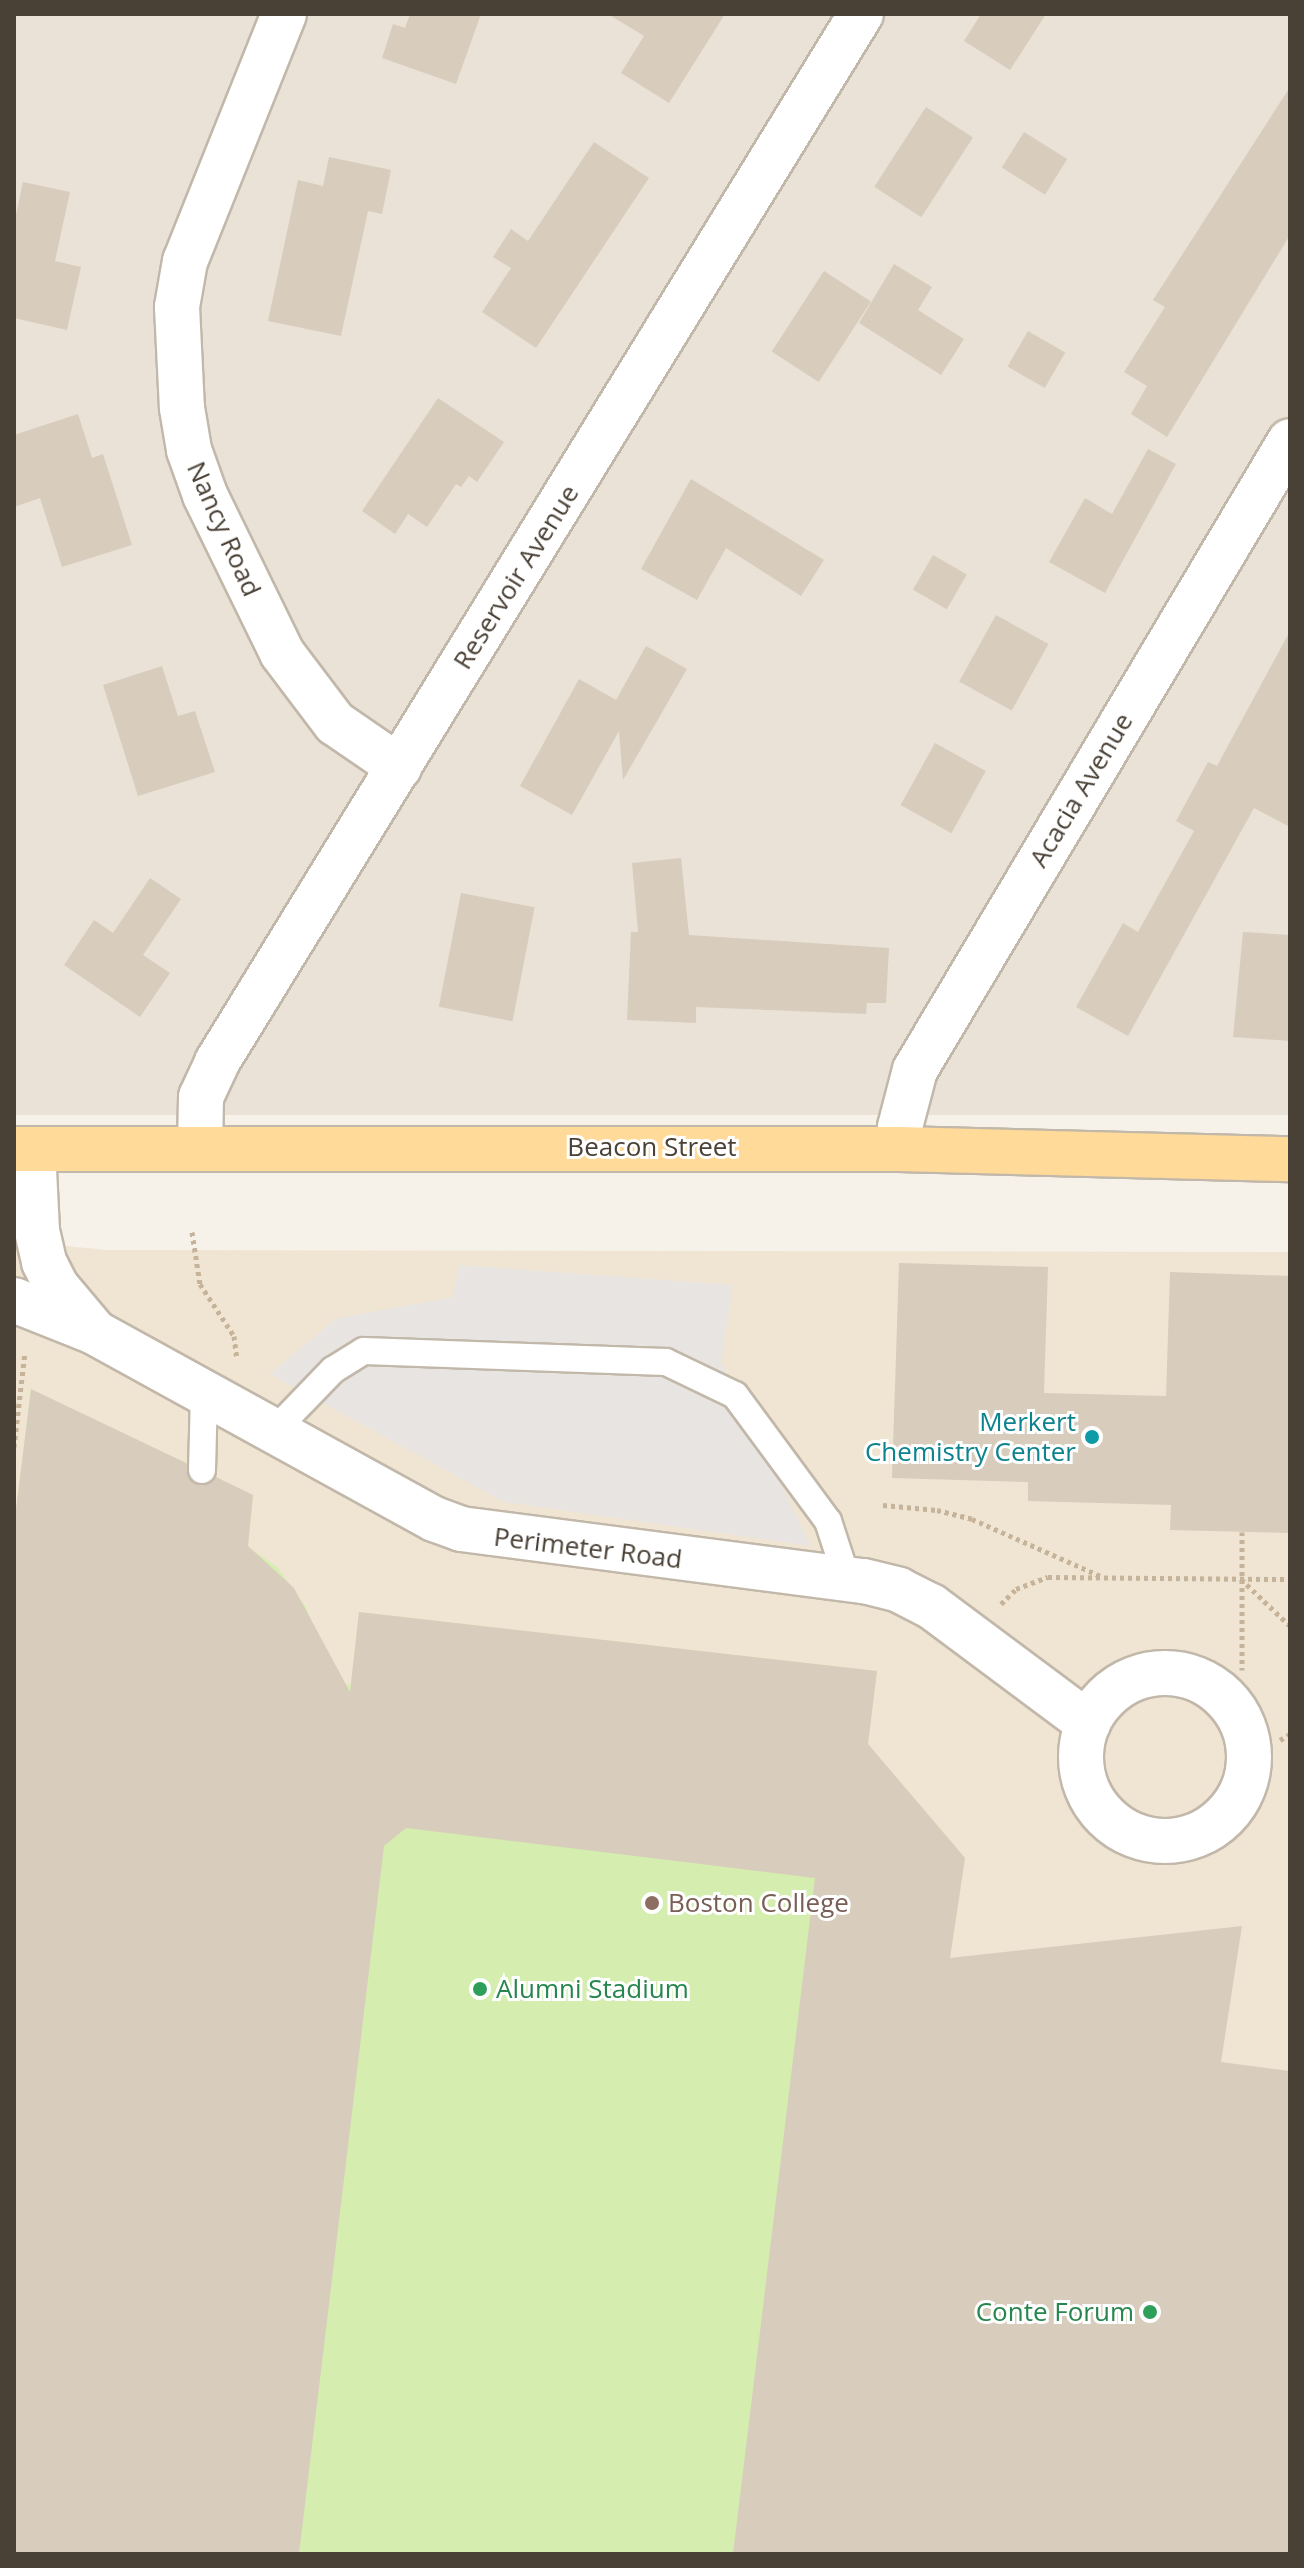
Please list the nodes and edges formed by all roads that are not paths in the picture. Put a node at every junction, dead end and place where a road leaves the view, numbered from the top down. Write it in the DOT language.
graph roads {
  1 [pos="284,14"];
  2 [pos="861,14"];
  3 [pos="1290,441"];
  4 [pos="399,767"];
  5 [pos="24,1149"];
  6 [pos="200,1149"];
  7 [pos="899,1149"];
  8 [pos="1290,1159"];
  9 [pos="14,1300"];
  10 [pos="94,1332"];
  11 [pos="204,1392"];
  12 [pos="274,1431"];
  13 [pos="202,1470"];
  14 [pos="847,1579"];
  15 [pos="1088,1723"];
  1 -- 4 [label="street, Nancy Road"];
  2 -- 4 [label="street, Reservoir Avenue"];
  3 -- 7 [label="street, Acacia Avenue"];
  4 -- 6 [label="street, Reservoir Avenue"];
  5 -- 6 [label="main road, Beacon Street"];
  5 -- 10 [label="street, Perimeter Road"];
  6 -- 7 [label="main road, Beacon Street"];
  7 -- 8 [label="main road, Beacon Street"];
  9 -- 10 [label="street, Perimeter Road"];
  10 -- 11 [label="street, Perimeter Road"];
  11 -- 12 [label="street, Perimeter Road"];
  11 -- 13 [label="lane"];
  12 -- 14 [label="street, Perimeter Road"];
  12 -- 14 [label="lane"];
  14 -- 15 [label="street, Perimeter Road"];
}
